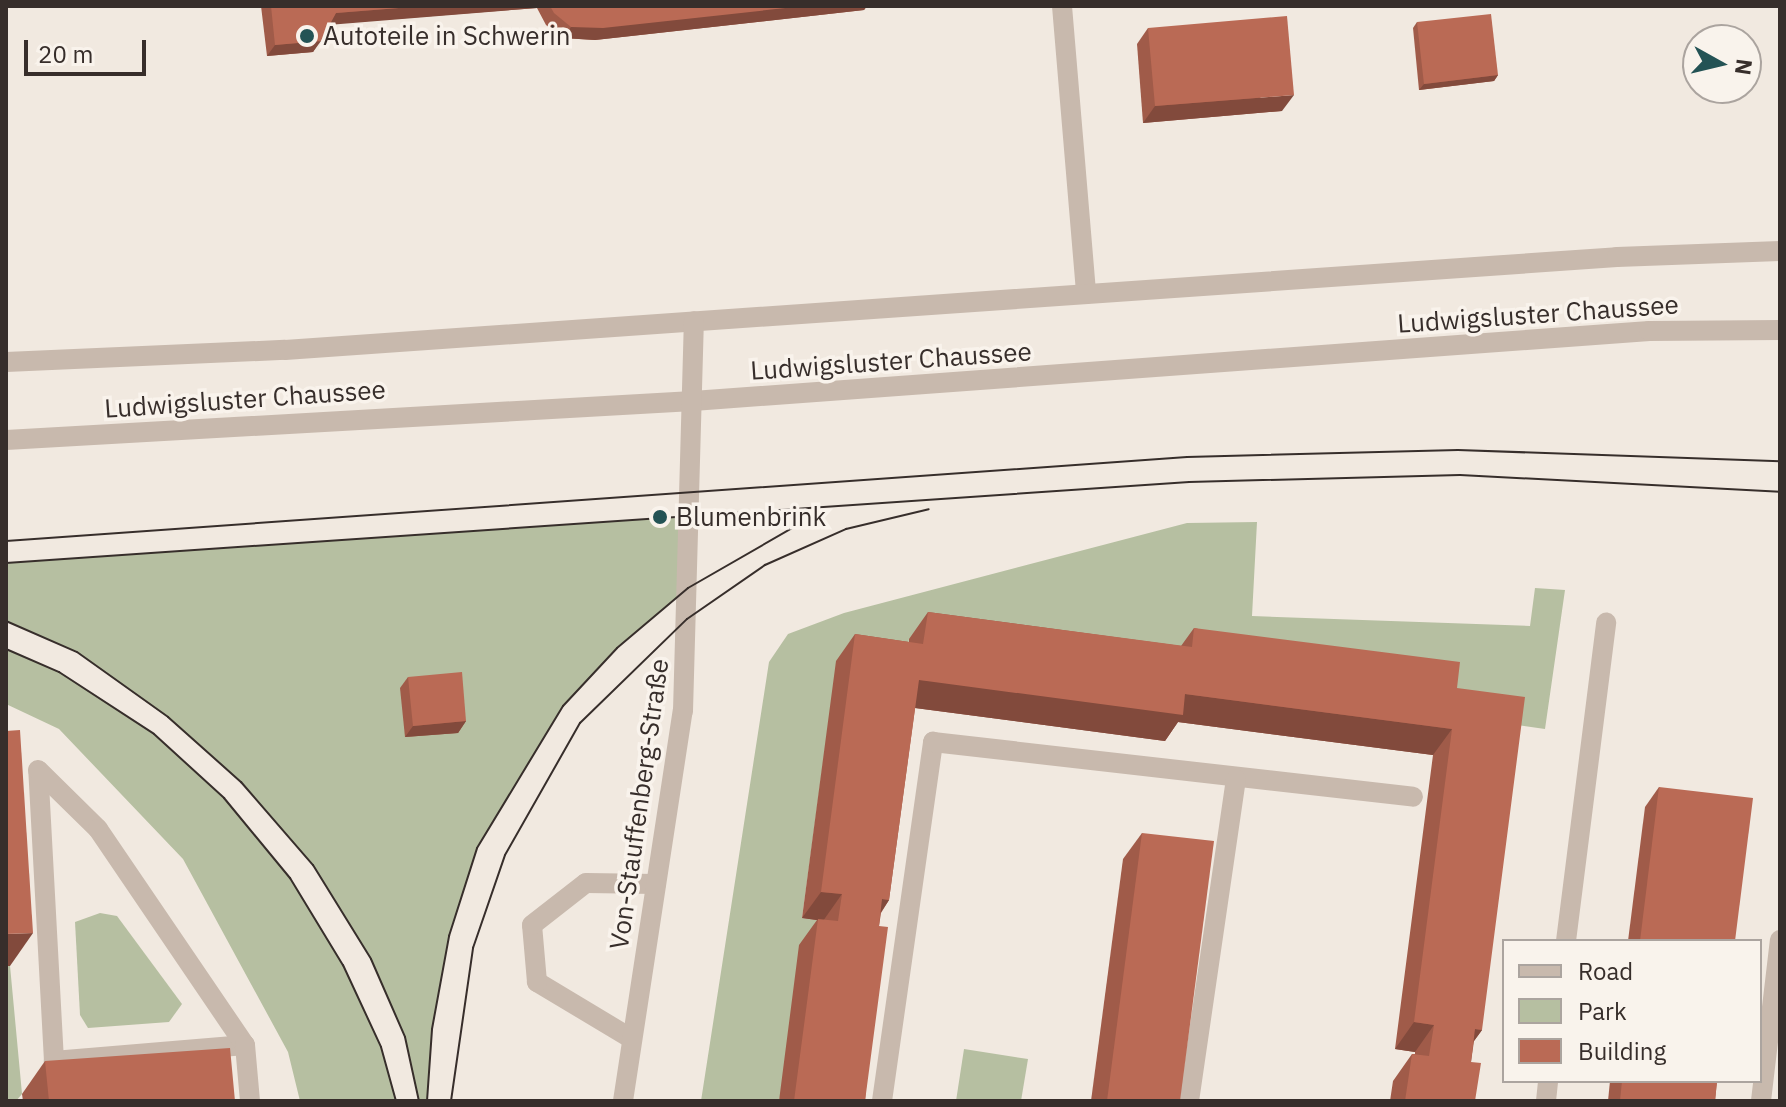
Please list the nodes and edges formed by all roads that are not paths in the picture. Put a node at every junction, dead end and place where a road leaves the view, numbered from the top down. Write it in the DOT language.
graph roads {
  1 [pos="1062,6"];
  2 [pos="1780,251"];
  3 [pos="1086,294"];
  4 [pos="694,321"];
  5 [pos="1780,330"];
  6 [pos="6,362"];
  7 [pos="693,401"];
  8 [pos="6,440"];
  9 [pos="1606,623"];
  10 [pos="1236,779"];
  11 [pos="1413,797"];
  12 [pos="656,884"];
  13 [pos="1566,939"];
  14 [pos="1780,940"];
  15 [pos="632,1039"];
  16 [pos="245,1045"];
  17 [pos="250,1101"];
  18 [pos="623,1101"];
  19 [pos="882,1101"];
  20 [pos="1189,1101"];
  21 [pos="1761,1101"];
  1 -- 3 [label="street"];
  2 -- 3 [label="street, Ludwigsluster Chaussee"];
  3 -- 4 [label="street, Ludwigsluster Chaussee"];
  4 -- 6 [label="street, Ludwigsluster Chaussee"];
  4 -- 7 [label="street, Von-Stauffenberg-Straße"];
  5 -- 7 [label="street, Ludwigsluster Chaussee"];
  7 -- 8 [label="street, Ludwigsluster Chaussee"];
  7 -- 12 [label="street, Von-Stauffenberg-Straße"];
  9 -- 13 [label="street"];
  10 -- 11 [label="street"];
  10 -- 19 [label="street"];
  10 -- 20 [label="street"];
  12 -- 15 [label="street, Von-Stauffenberg-Straße"];
  12 -- 15 [label="street"];
  14 -- 21 [label="street"];
  15 -- 18 [label="street, Von-Stauffenberg-Straße"];
  16 -- 16 [label="street"];
  16 -- 17 [label="street"];
}
